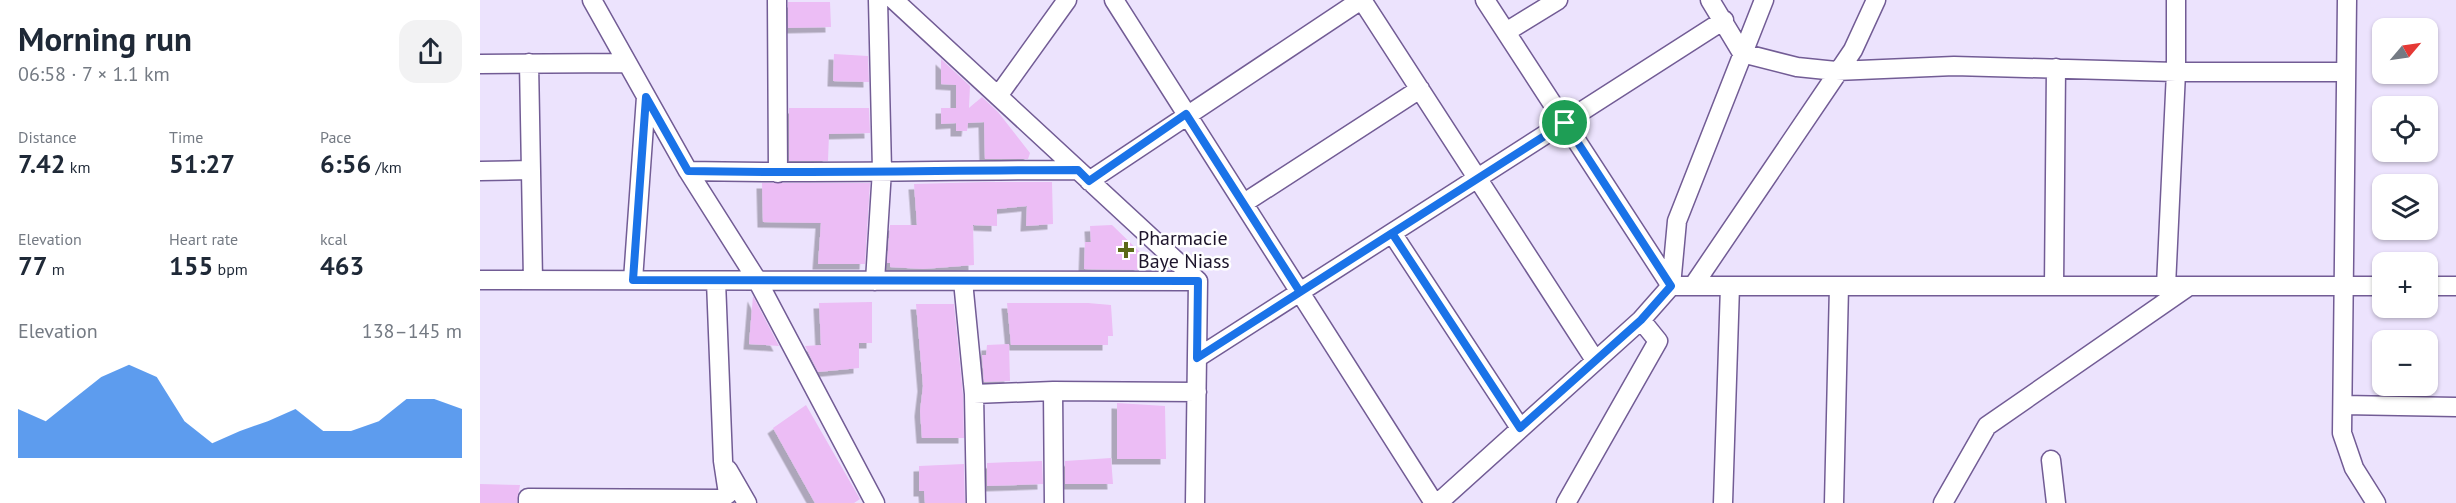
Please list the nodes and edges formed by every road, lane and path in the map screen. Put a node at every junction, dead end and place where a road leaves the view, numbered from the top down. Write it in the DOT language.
graph roads {
  1 [pos="592,0"];
  2 [pos="777,0"];
  3 [pos="878,0"];
  4 [pos="894,0"];
  5 [pos="1067,0"];
  6 [pos="1114,0"];
  7 [pos="1362,0"];
  8 [pos="1485,0"];
  9 [pos="1558,0"];
  10 [pos="1710,0"];
  11 [pos="1764,0"];
  12 [pos="1876,0"];
  13 [pos="2176,0"];
  14 [pos="2347,0"];
  15 [pos="1724,20"];
  16 [pos="1506,32"];
  17 [pos="1742,53"];
  18 [pos="530,63"];
  19 [pos="627,63"];
  20 [pos="480,64"];
  21 [pos="2055,68"];
  22 [pos="1836,71"];
  23 [pos="2176,72"];
  24 [pos="2346,72"];
  25 [pos="1420,89"];
  26 [pos="998,96"];
  27 [pos="646,97"];
  28 [pos="1186,114"];
  29 [pos="1565,123"];
  30 [pos="531,170"];
  31 [pos="882,170"];
  32 [pos="480,171"];
  33 [pos="688,171"];
  34 [pos="778,173"];
  35 [pos="1084,176"];
  36 [pos="1478,178"];
  37 [pos="1244,203"];
  38 [pos="1392,233"];
  39 [pos="480,280"];
  40 [pos="532,280"];
  41 [pos="633,280"];
  42 [pos="757,280"];
  43 [pos="716,281"];
  44 [pos="875,281"];
  45 [pos="963,281"];
  46 [pos="1198,281"];
  47 [pos="1671,286"];
  48 [pos="1693,286"];
  49 [pos="1730,286"];
  50 [pos="1839,286"];
  51 [pos="2054,286"];
  52 [pos="2166,286"];
  53 [pos="2189,286"];
  54 [pos="2344,286"];
  55 [pos="2372,286"];
  56 [pos="2438,286"];
  57 [pos="2456,286"];
  58 [pos="1300,292"];
  59 [pos="1641,320"];
  60 [pos="1197,358"];
  61 [pos="1595,360"];
  62 [pos="1053,391"];
  63 [pos="1197,392"];
  64 [pos="974,394"];
  65 [pos="2343,405"];
  66 [pos="2456,407"];
  67 [pos="1520,428"];
  68 [pos="2051,460"];
  69 [pos="723,461"];
  70 [pos="528,503"];
  71 [pos="747,503"];
  72 [pos="875,503"];
  73 [pos="976,503"];
  74 [pos="1054,503"];
  75 [pos="1196,503"];
  76 [pos="1434,503"];
  77 [pos="1438,503"];
  78 [pos="1566,503"];
  79 [pos="1723,503"];
  80 [pos="1834,503"];
  81 [pos="1944,503"];
  82 [pos="2056,503"];
  83 [pos="2376,503"];
  1 -- 19 [label="street"];
  2 -- 34 [label="street"];
  3 -- 31 [label="street"];
  4 -- 26 [label="street"];
  5 -- 26 [label="street"];
  6 -- 28 [label="street"];
  7 -- 25 [label="street"];
  7 -- 28 [label="street"];
  8 -- 16 [label="street"];
  9 -- 16 [label="street"];
  10 -- 15 [label="street"];
  11 -- 17 [label="street"];
  12 -- 22 [label="street"];
  13 -- 23 [label="street"];
  14 -- 24 [label="street"];
  15 -- 17 [label="street"];
  15 -- 29 [label="street"];
  16 -- 29 [label="street"];
  17 -- 22 [label="street"];
  17 -- 47 [label="street"];
  18 -- 19 [label="street"];
  18 -- 20 [label="street"];
  18 -- 30 [label="street"];
  19 -- 27 [label="street"];
  21 -- 22 [label="street"];
  21 -- 23 [label="street"];
  21 -- 51 [label="street"];
  22 -- 48 [label="street"];
  23 -- 24 [label="street"];
  23 -- 52 [label="street"];
  24 -- 54 [label="street"];
  25 -- 36 [label="street"];
  25 -- 37 [label="street"];
  26 -- 35 [label="street"];
  27 -- 33 [label="street"];
  27 -- 41 [label="street"];
  28 -- 35 [label="street"];
  28 -- 37 [label="street"];
  29 -- 36 [label="street"];
  29 -- 47 [label="street"];
  30 -- 32 [label="street"];
  30 -- 40 [label="street"];
  31 -- 34 [label="street"];
  31 -- 35 [label="street"];
  31 -- 44 [label="street"];
  33 -- 34 [label="street"];
  33 -- 42 [label="street"];
  35 -- 46 [label="street"];
  36 -- 38 [label="street"];
  36 -- 61 [label="street"];
  37 -- 58 [label="street"];
  38 -- 58 [label="street"];
  38 -- 67 [label="street"];
  39 -- 40 [label="street"];
  40 -- 41 [label="street"];
  41 -- 43 [label="street"];
  42 -- 43 [label="street"];
  42 -- 44 [label="street"];
  42 -- 72 [label="street"];
  43 -- 69 [label="street"];
  44 -- 45 [label="street"];
  45 -- 46 [label="street"];
  45 -- 64 [label="street"];
  46 -- 60 [label="street"];
  47 -- 48 [label="street"];
  47 -- 59 [label="street"];
  48 -- 49 [label="street"];
  49 -- 50 [label="street"];
  49 -- 79 [label="street"];
  50 -- 51 [label="street"];
  50 -- 80 [label="street"];
  51 -- 52 [label="street"];
  52 -- 53 [label="street"];
  53 -- 54 [label="street"];
  53 -- 81 [label="street"];
  54 -- 55 [label="street"];
  54 -- 65 [label="street"];
  56 -- 57 [label="street"];
  58 -- 60 [label="street"];
  58 -- 76 [label="street"];
  59 -- 61 [label="street"];
  59 -- 78 [label="street"];
  60 -- 63 [label="street"];
  61 -- 67 [label="street"];
  62 -- 63 [label="street"];
  62 -- 64 [label="street"];
  62 -- 74 [label="street"];
  63 -- 75 [label="street"];
  64 -- 73 [label="street"];
  65 -- 66 [label="street"];
  65 -- 83 [label="street"];
  67 -- 77 [label="street"];
  68 -- 82 [label="street"];
  69 -- 70 [label="street"];
  69 -- 71 [label="street"];
}
